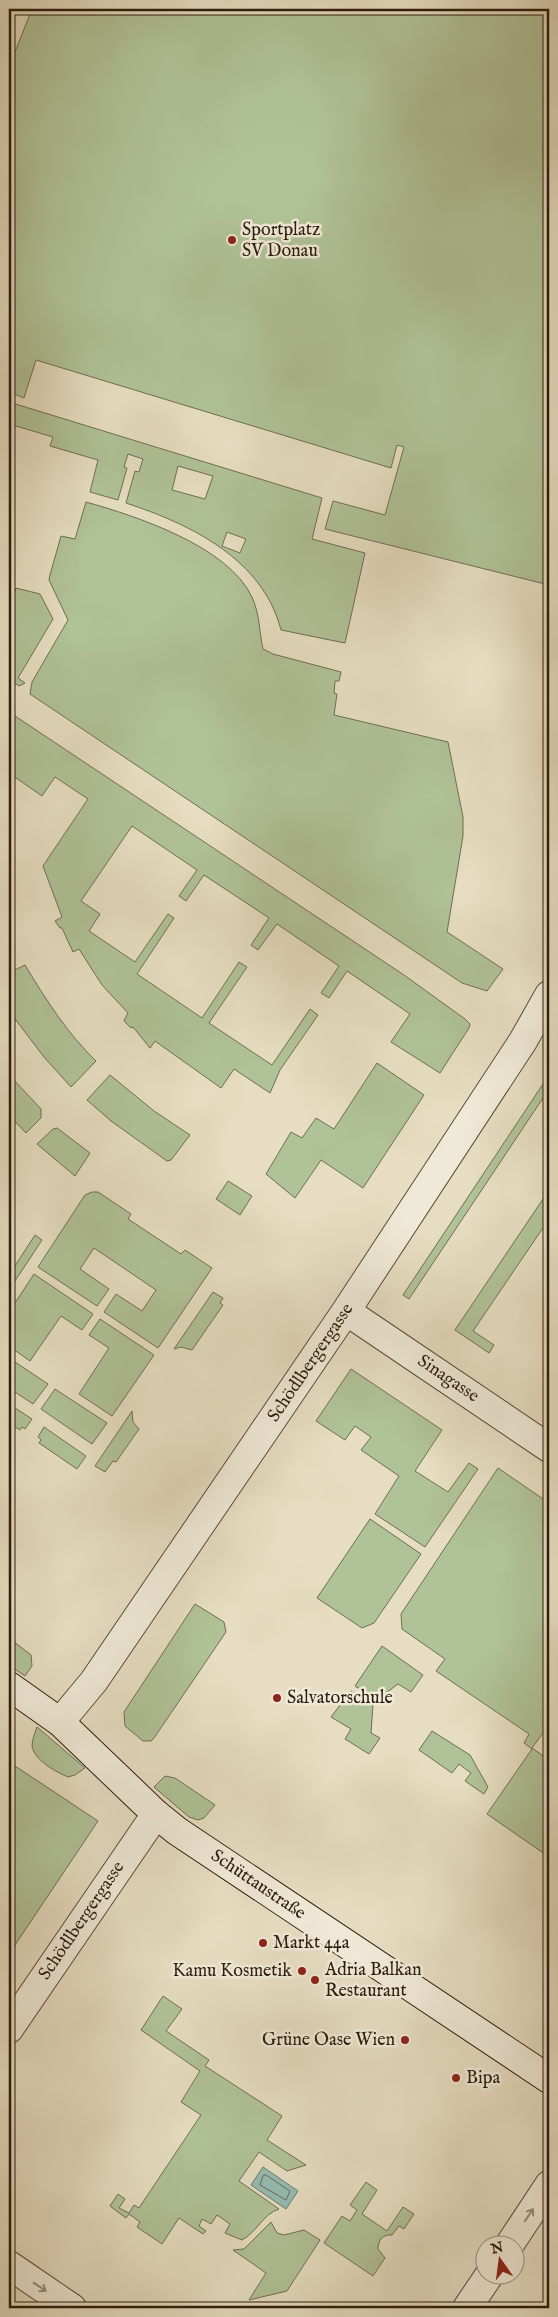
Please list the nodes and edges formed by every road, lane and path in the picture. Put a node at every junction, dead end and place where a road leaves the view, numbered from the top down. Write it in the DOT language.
graph roads {
  1 [pos="549,995"];
  2 [pos="346,1311"];
  3 [pos="549,1448"];
  4 [pos="9,1686"];
  5 [pos="60,1722"];
  6 [pos="156,1814"];
  7 [pos="9,2029"];
  8 [pos="549,2079"];
  9 [pos="549,2185"];
  10 [pos="517,2234"];
  11 [pos="9,2265"];
  12 [pos="483,2284"];
  13 [pos="72,2308"];
  14 [pos="467,2308"];
  1 -- 2 [label="street, Schödlbergergasse"];
  2 -- 3 [label="street, Sinagasse"];
  2 -- 5 [label="street, Schödlbergergasse"];
  4 -- 5 [label="street, Schüttaustraße"];
  5 -- 6 [label="street, Schüttaustraße"];
  6 -- 7 [label="street, Schödlbergergasse"];
  6 -- 8 [label="street, Schüttaustraße"];
  10 -- 9 [label="street, one-way"];
  11 -- 13 [label="street, one-way"];
  12 -- 14 [label="street"];
}
